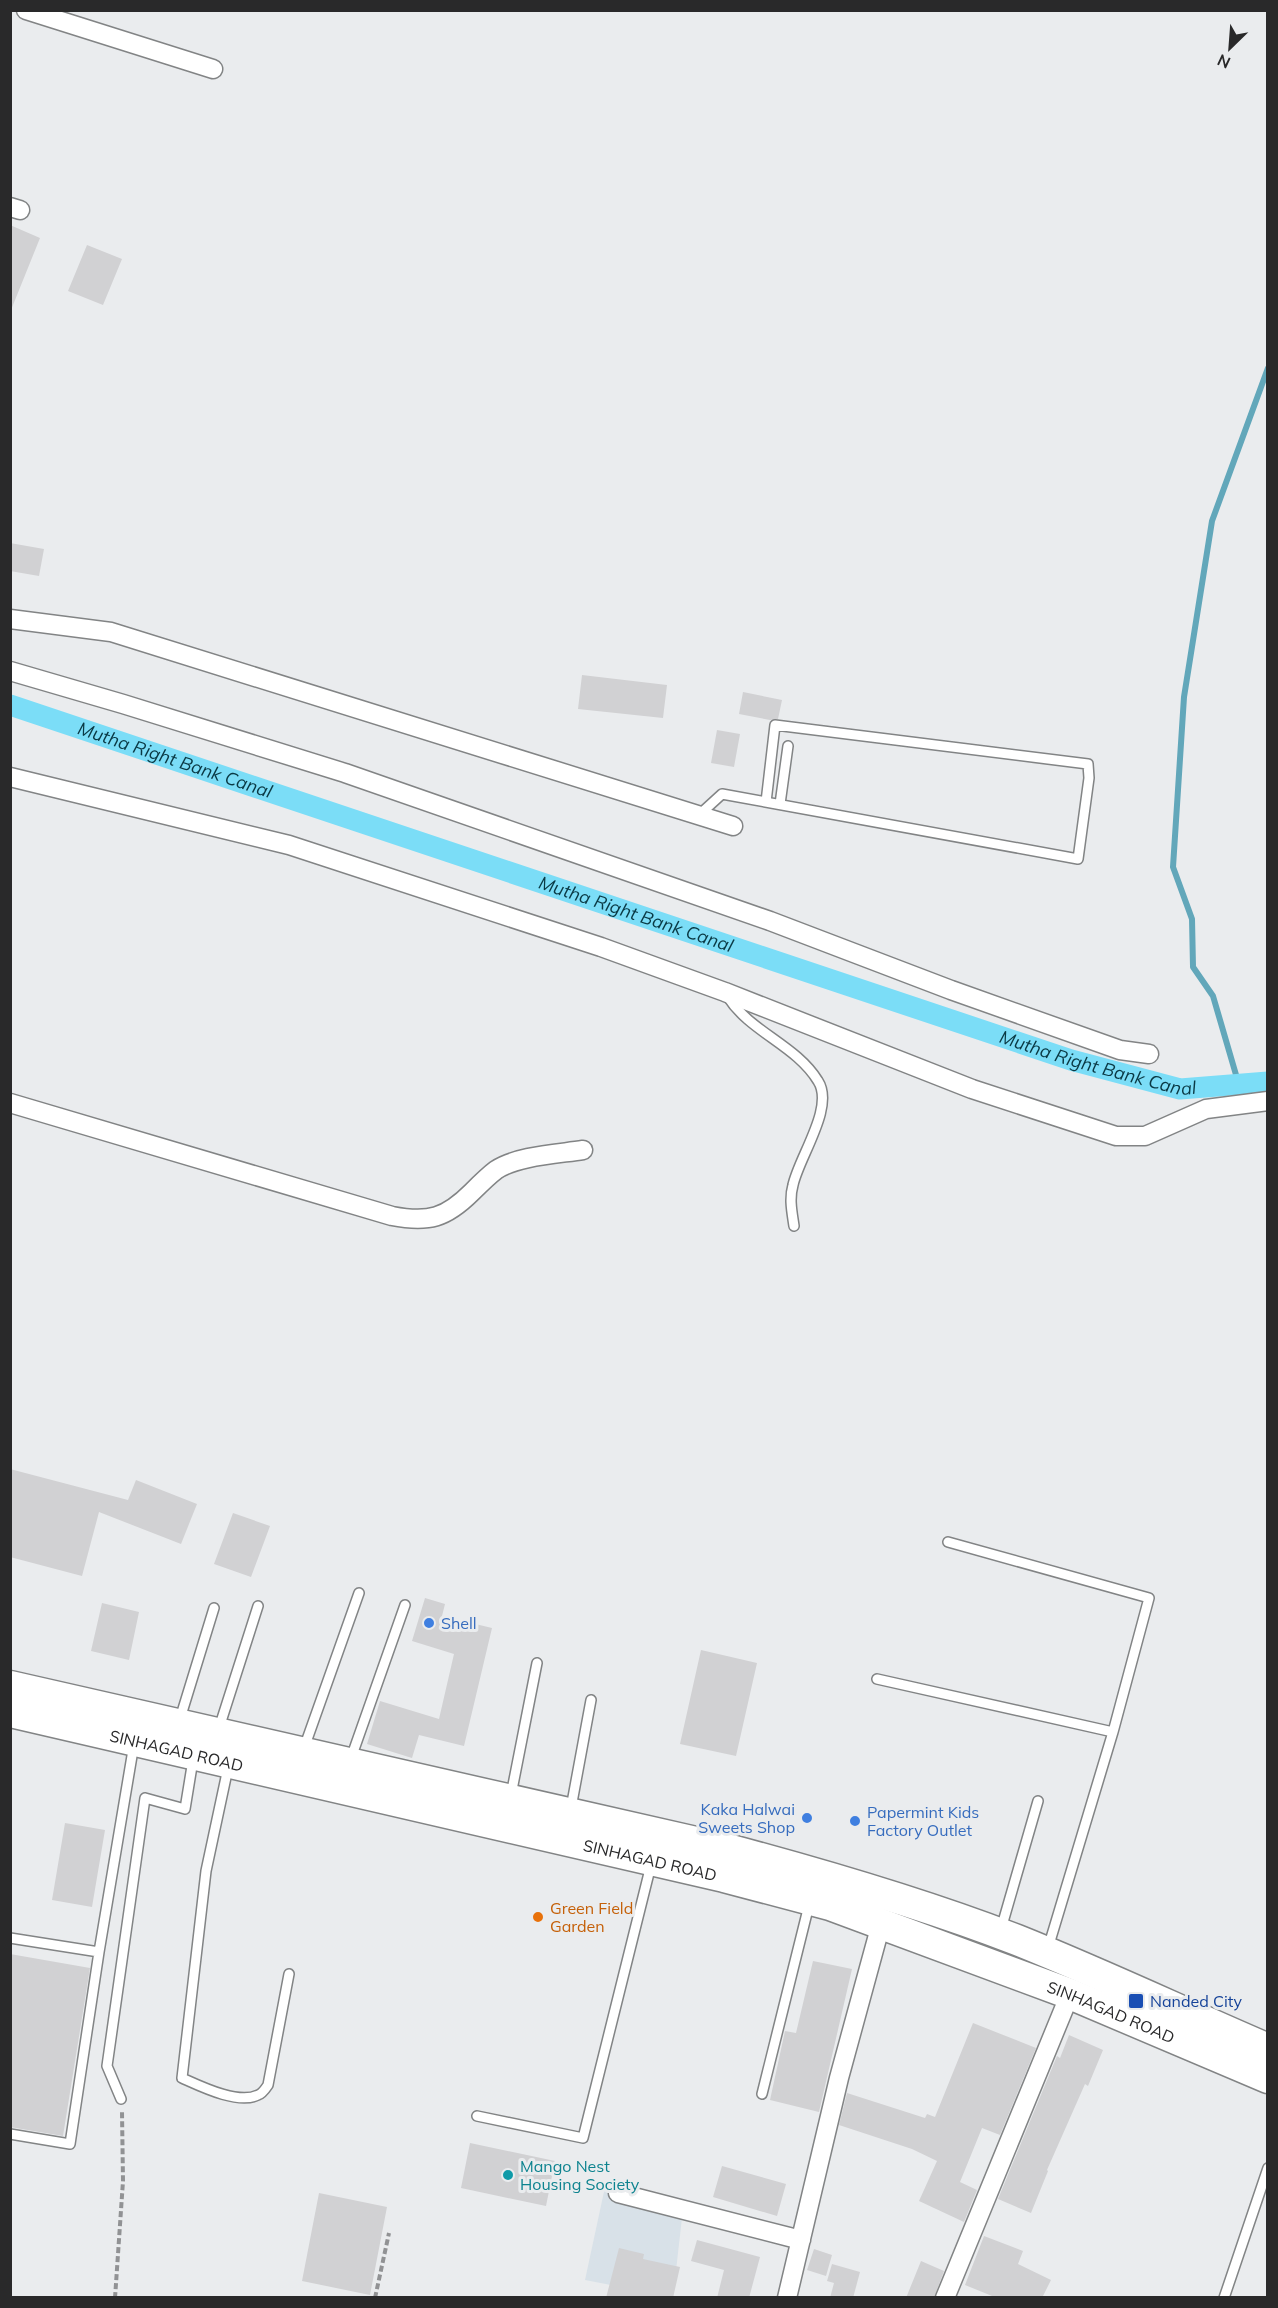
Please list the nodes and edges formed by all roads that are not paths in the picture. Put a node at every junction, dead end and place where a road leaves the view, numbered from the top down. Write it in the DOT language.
graph roads {
  1 [pos="26,10"];
  2 [pos="213,69"];
  3 [pos="10,619"];
  4 [pos="10,671"];
  5 [pos="788,746"];
  6 [pos="10,777"];
  7 [pos="766,802"];
  8 [pos="780,804"];
  9 [pos="699,815"];
  10 [pos="733,826"];
  11 [pos="725,992"];
  12 [pos="1149,1054"];
  13 [pos="1268,1101"];
  14 [pos="10,1103"];
  15 [pos="582,1150"];
  16 [pos="794,1226"];
  17 [pos="948,1542"];
  18 [pos="359,1593"];
  19 [pos="405,1605"];
  20 [pos="258,1606"];
  21 [pos="214,1608"];
  22 [pos="537,1663"];
  23 [pos="877,1679"];
  24 [pos="10,1686"];
  25 [pos="591,1700"];
  26 [pos="10,1712"];
  27 [pos="1113,1732"];
  28 [pos="198,1735"];
  29 [pos="134,1740"];
  30 [pos="302,1753"];
  31 [pos="230,1763"];
  32 [pos="350,1763"];
  33 [pos="510,1800"];
  34 [pos="1038,1801"];
  35 [pos="570,1814"];
  36 [pos="652,1860"];
  37 [pos="728,1864"];
  38 [pos="811,1899"];
  39 [pos="881,1924"];
  40 [pos="999,1934"];
  41 [pos="10,1938"];
  42 [pos="99,1952"];
  43 [pos="1047,1953"];
  44 [pos="289,1974"];
  45 [pos="1070,1994"];
  46 [pos="1226,2046"];
  47 [pos="1268,2049"];
  48 [pos="1268,2078"];
  49 [pos="762,2094"];
  50 [pos="121,2099"];
  51 [pos="477,2116"];
  52 [pos="10,2134"];
  53 [pos="1268,2168"];
  54 [pos="618,2193"];
  55 [pos="801,2240"];
  56 [pos="787,2298"];
  57 [pos="945,2298"];
  58 [pos="1224,2298"];
  1 -- 2 [label="street"];
  3 -- 9 [label="street"];
  4 -- 12 [label="street"];
  5 -- 8 [label="lane"];
  6 -- 11 [label="street"];
  7 -- 8 [label="lane"];
  7 -- 8 [label="lane"];
  7 -- 9 [label="lane"];
  9 -- 10 [label="street"];
  11 -- 13 [label="street"];
  11 -- 16 [label="lane"];
  14 -- 15 [label="street"];
  17 -- 27 [label="lane"];
  18 -- 30 [label="lane"];
  19 -- 32 [label="lane"];
  20 -- 28 [label="lane"];
  21 -- 28 [label="lane"];
  22 -- 33 [label="lane"];
  23 -- 27 [label="lane"];
  24 -- 28 [label="main road, SINHAGAD ROAD"];
  25 -- 35 [label="lane"];
  26 -- 29 [label="main road, SINHAGAD ROAD"];
  27 -- 43 [label="lane"];
  28 -- 29 [label="main road, SINHAGAD ROAD"];
  28 -- 30 [label="main road, SINHAGAD ROAD"];
  28 -- 31 [label="main road, SINHAGAD ROAD"];
  28 -- 50 [label="lane"];
  29 -- 42 [label="lane"];
  30 -- 32 [label="main road, SINHAGAD ROAD"];
  31 -- 36 [label="main road, SINHAGAD ROAD"];
  31 -- 44 [label="lane"];
  32 -- 33 [label="main road, SINHAGAD ROAD"];
  33 -- 35 [label="main road, SINHAGAD ROAD"];
  34 -- 40 [label="lane"];
  35 -- 37 [label="main road, SINHAGAD ROAD"];
  36 -- 37 [label="main road, SINHAGAD ROAD"];
  36 -- 51 [label="lane"];
  37 -- 38 [label="main road, SINHAGAD ROAD"];
  37 -- 40 [label="main road, SINHAGAD ROAD"];
  38 -- 39 [label="main road, SINHAGAD ROAD"];
  38 -- 49 [label="lane"];
  39 -- 45 [label="main road, SINHAGAD ROAD"];
  39 -- 55 [label="street"];
  40 -- 43 [label="main road, SINHAGAD ROAD"];
  41 -- 42 [label="lane"];
  42 -- 52 [label="lane"];
  43 -- 46 [label="main road, SINHAGAD ROAD"];
  45 -- 46 [label="main road, SINHAGAD ROAD"];
  45 -- 57 [label="street"];
  46 -- 47 [label="main road, SINHAGAD ROAD"];
  46 -- 48 [label="main road, SINHAGAD ROAD"];
  53 -- 58 [label="lane"];
  54 -- 55 [label="street"];
  55 -- 56 [label="street"];
}
